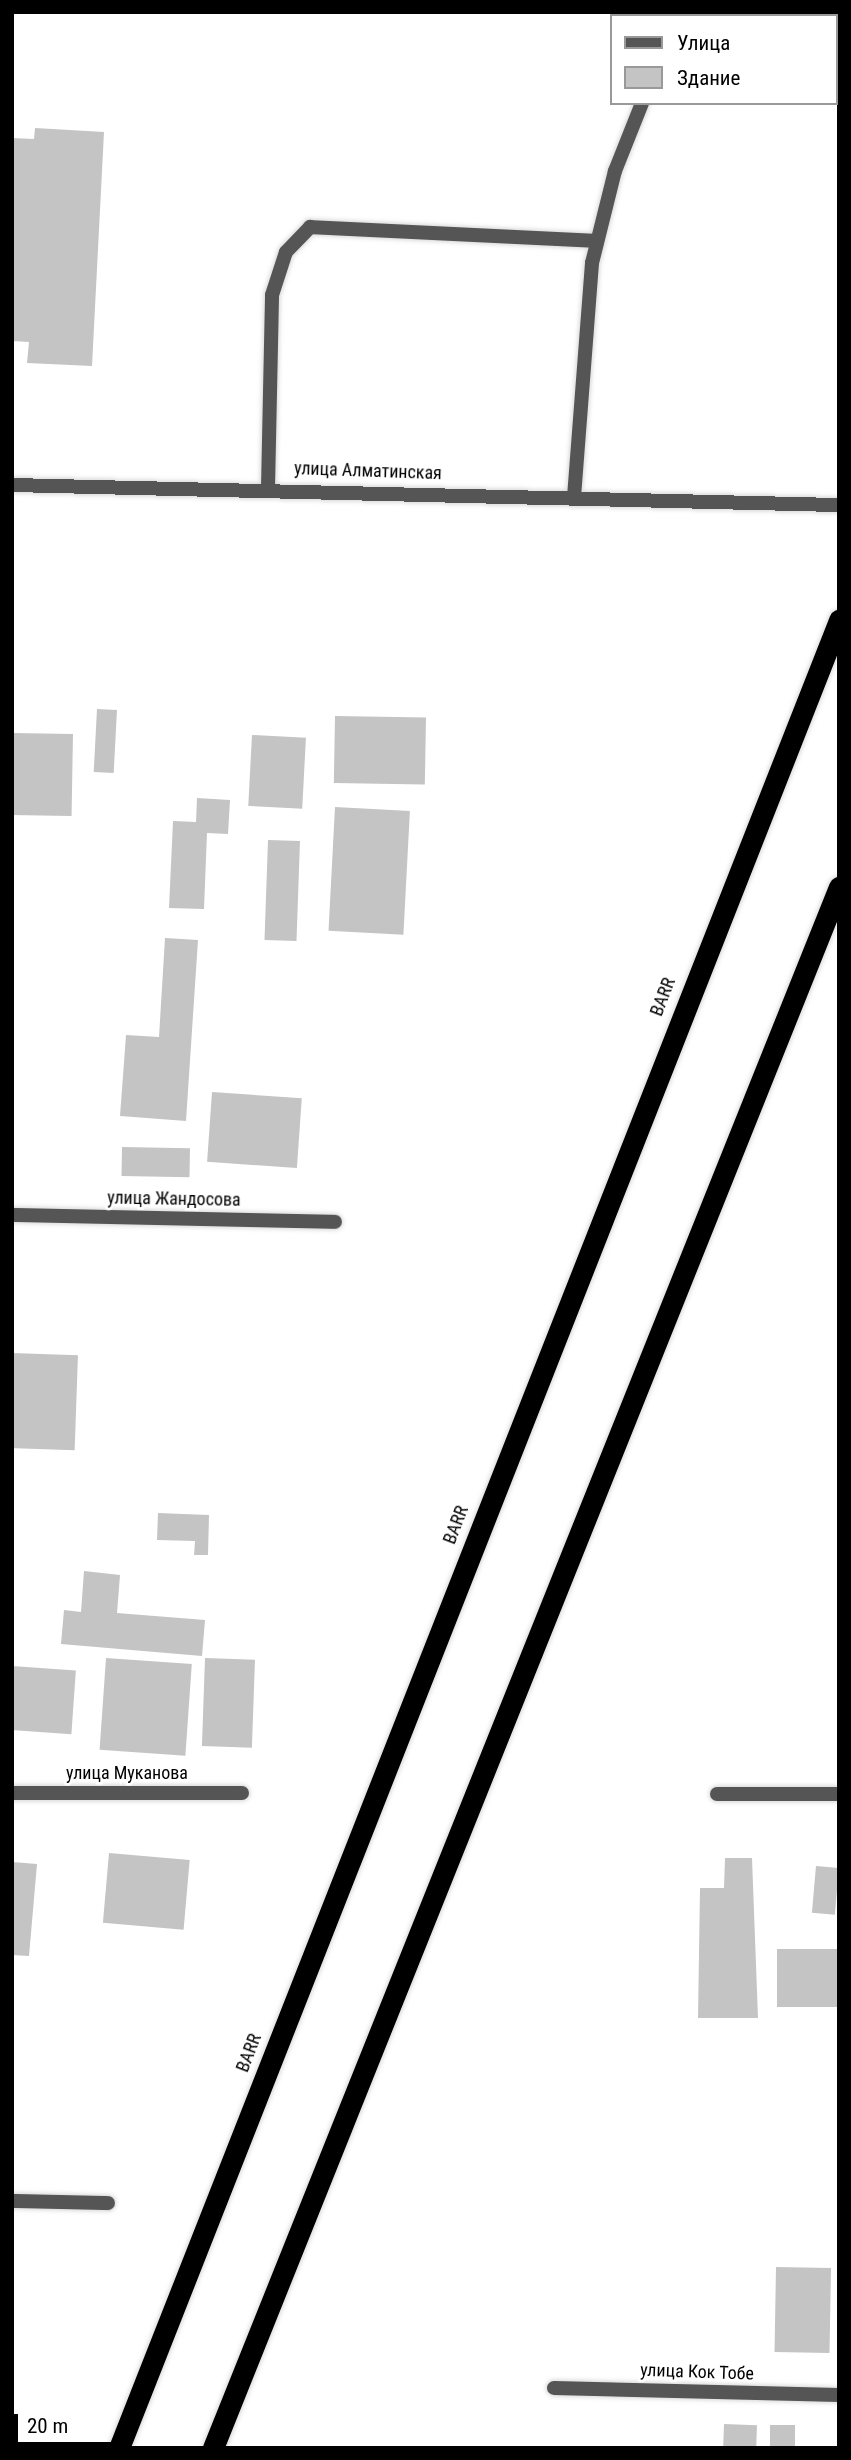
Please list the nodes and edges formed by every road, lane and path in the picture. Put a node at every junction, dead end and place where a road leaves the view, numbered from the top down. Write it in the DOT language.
graph roads {
  1 [pos="641,105"];
  2 [pos="597,241"];
  3 [pos="12,485"];
  4 [pos="268,488"];
  5 [pos="573,497"];
  6 [pos="839,505"];
  7 [pos="839,620"];
  8 [pos="839,887"];
  9 [pos="12,1214"];
  10 [pos="335,1222"];
  11 [pos="12,1793"];
  12 [pos="242,1793"];
  13 [pos="717,1794"];
  14 [pos="839,1794"];
  15 [pos="12,2201"];
  16 [pos="108,2203"];
  17 [pos="554,2388"];
  18 [pos="839,2395"];
  19 [pos="119,2448"];
  20 [pos="213,2448"];
  1 -- 2 [label="street"];
  2 -- 4 [label="street"];
  2 -- 5 [label="street"];
  3 -- 4 [label="street, улица Алматинская"];
  4 -- 5 [label="street, улица Алматинская"];
  5 -- 6 [label="street, улица Алматинская"];
  7 -- 19 [label="highway, BARR"];
  8 -- 20 [label="highway"];
  9 -- 10 [label="street, улица Жандосова"];
  11 -- 12 [label="street, улица Муканова"];
  13 -- 14 [label="street"];
  15 -- 16 [label="street"];
  17 -- 18 [label="street, улица Кок Тобе"];
}
